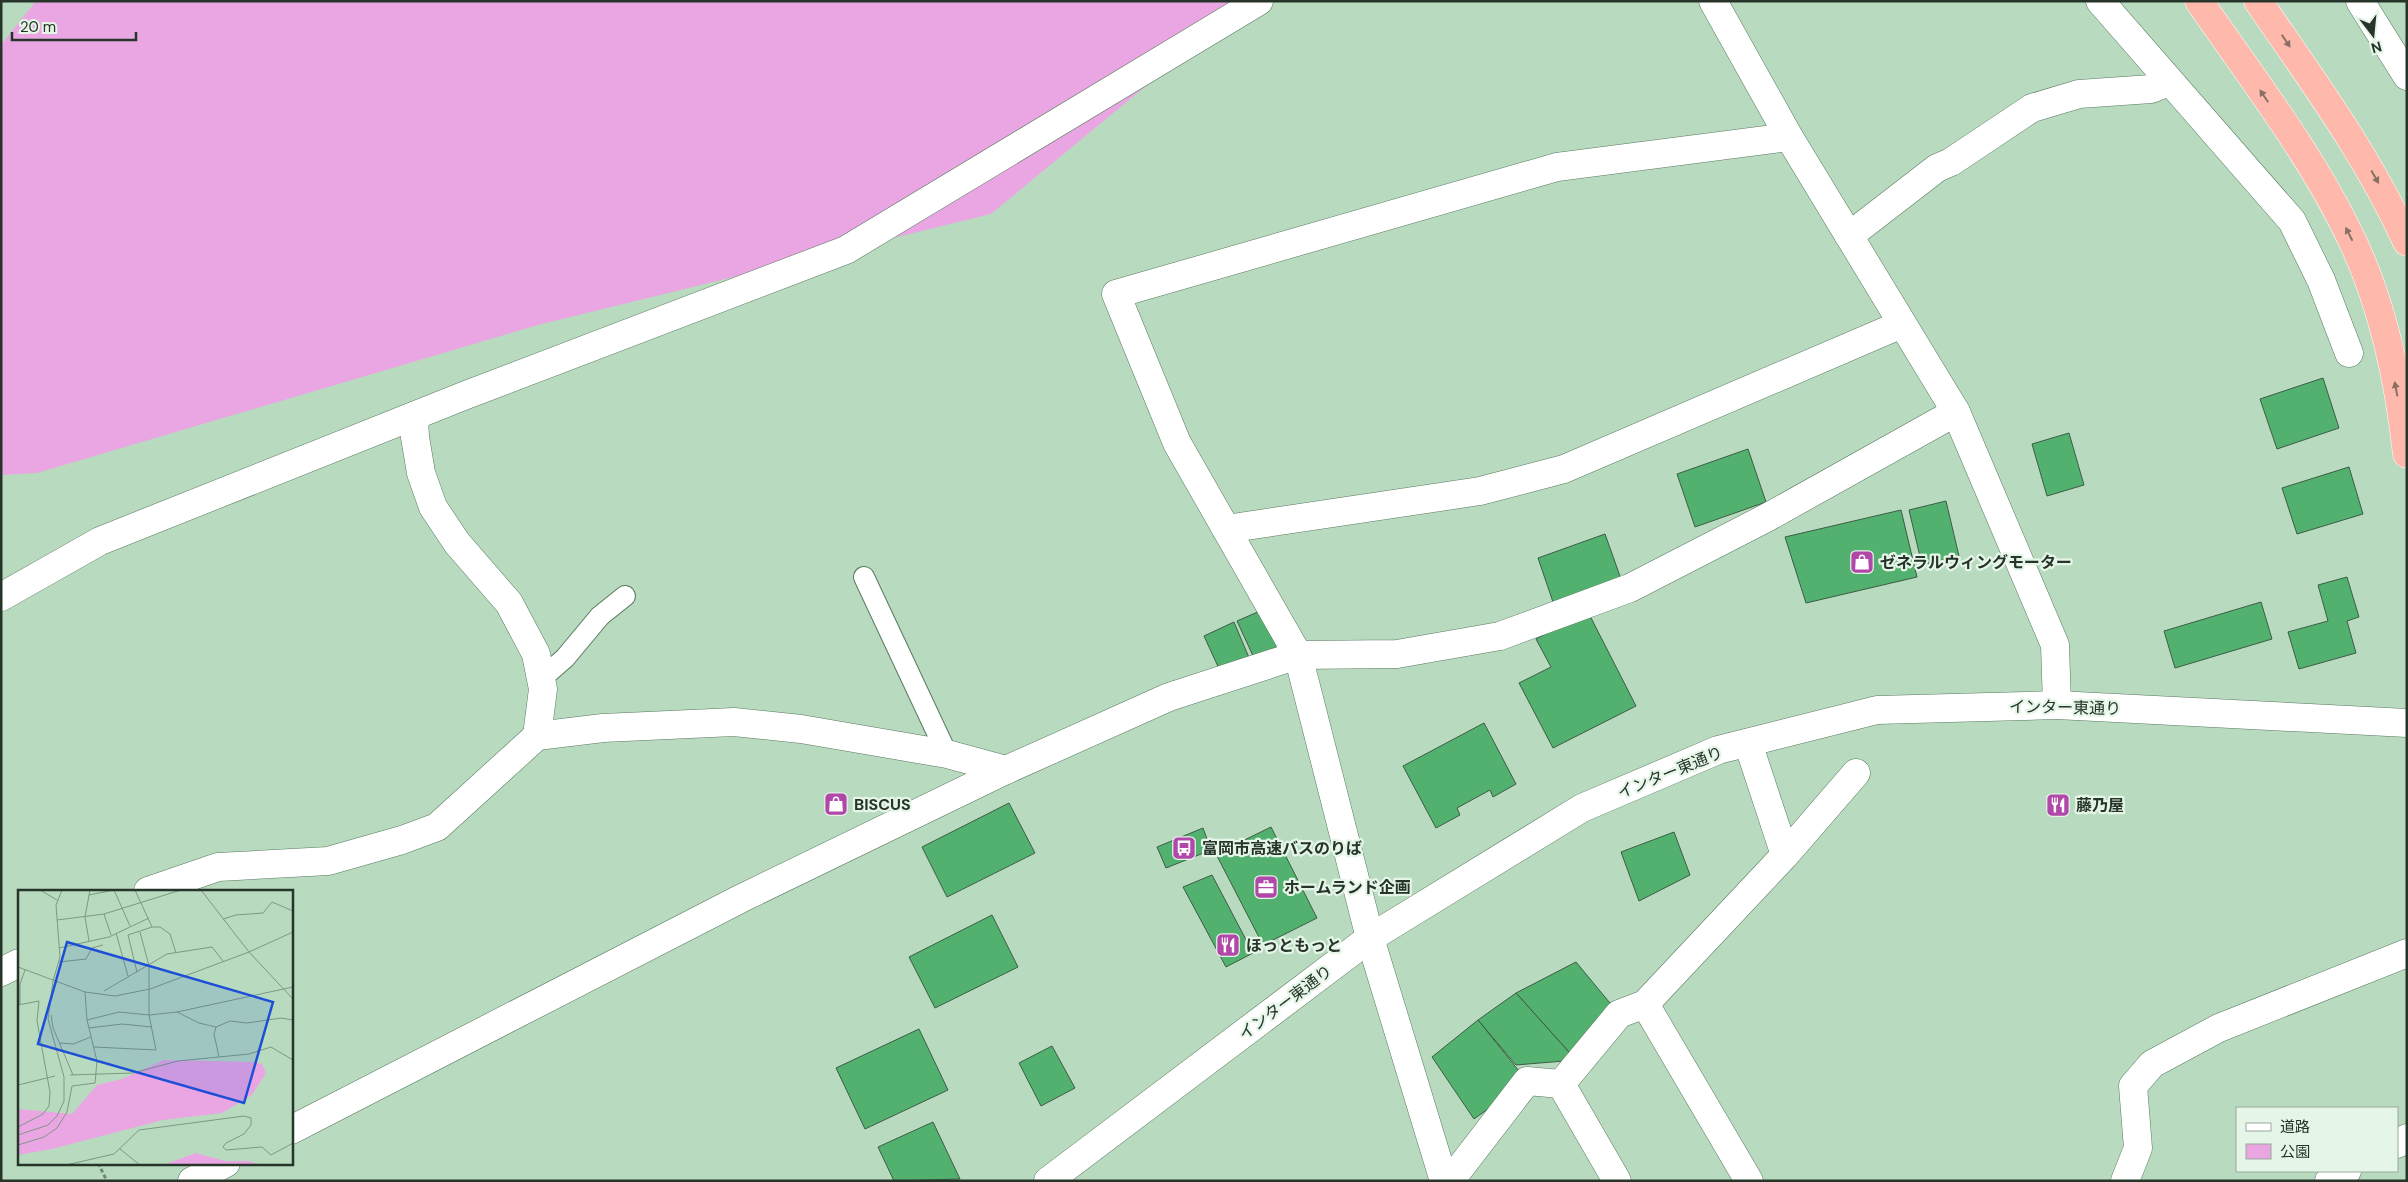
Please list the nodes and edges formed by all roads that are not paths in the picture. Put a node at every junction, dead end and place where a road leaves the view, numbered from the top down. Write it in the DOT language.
graph roads {
  1 [pos="1259,1"];
  2 [pos="1713,1"];
  3 [pos="2100,1"];
  4 [pos="2199,1"];
  5 [pos="2258,1"];
  6 [pos="2360,1"];
  7 [pos="2407,76"];
  8 [pos="2169,82"];
  9 [pos="1788,137"];
  10 [pos="1849,236"];
  11 [pos="2407,242"];
  12 [pos="1902,324"];
  13 [pos="2349,353"];
  14 [pos="1956,412"];
  15 [pos="414,416"];
  16 [pos="2407,454"];
  17 [pos="1226,529"];
  18 [pos="864,577"];
  19 [pos="625,596"];
  20 [pos="1,597"];
  21 [pos="1298,655"];
  22 [pos="541,679"];
  23 [pos="2057,705"];
  24 [pos="2407,722"];
  25 [pos="537,736"];
  26 [pos="1748,743"];
  27 [pos="947,754"];
  28 [pos="1006,770"];
  29 [pos="1856,772"];
  30 [pos="1786,855"];
  31 [pos="151,890"];
  32 [pos="1370,938"];
  33 [pos="2407,954"];
  34 [pos="18,964"];
  35 [pos="1,972"];
  36 [pos="1645,1004"];
  37 [pos="1561,1084"];
  38 [pos="292,1129"];
  39 [pos="224,1164"];
  40 [pos="2345,1172"];
  41 [pos="192,1181"];
  42 [pos="1048,1181"];
  43 [pos="1444,1181"];
  44 [pos="1450,1181"];
  45 [pos="1617,1181"];
  46 [pos="1749,1181"];
  47 [pos="2125,1181"];
  48 [pos="2329,1181"];
  1 -- 15 [label="street"];
  2 -- 9 [label="street"];
  3 -- 8 [label="street"];
  16 -- 4 [label="highway, one-way"];
  5 -- 11 [label="highway, one-way"];
  6 -- 7 [label="street"];
  8 -- 10 [label="street"];
  8 -- 13 [label="street"];
  9 -- 10 [label="street"];
  9 -- 17 [label="street"];
  10 -- 12 [label="street"];
  12 -- 14 [label="street"];
  12 -- 17 [label="street"];
  14 -- 21 [label="street"];
  14 -- 23 [label="street"];
  15 -- 20 [label="street"];
  15 -- 22 [label="street"];
  17 -- 21 [label="street"];
  18 -- 27 [label="lane"];
  19 -- 22 [label="lane"];
  21 -- 28 [label="street"];
  21 -- 32 [label="street"];
  22 -- 25 [label="street"];
  23 -- 24 [label="street, インター東通り"];
  23 -- 26 [label="street, インター東通り"];
  25 -- 27 [label="street"];
  25 -- 31 [label="street"];
  26 -- 30 [label="street"];
  26 -- 32 [label="street, インター東通り"];
  27 -- 28 [label="street"];
  28 -- 38 [label="street"];
  29 -- 30 [label="street"];
  30 -- 36 [label="street"];
  32 -- 42 [label="street, インター東通り"];
  32 -- 43 [label="street"];
  33 -- 47 [label="street"];
  34 -- 35 [label="street"];
  36 -- 37 [label="street"];
  36 -- 46 [label="street"];
  37 -- 44 [label="street"];
  37 -- 45 [label="street"];
  39 -- 41 [label="street"];
  40 -- 48 [label="street"];
}
